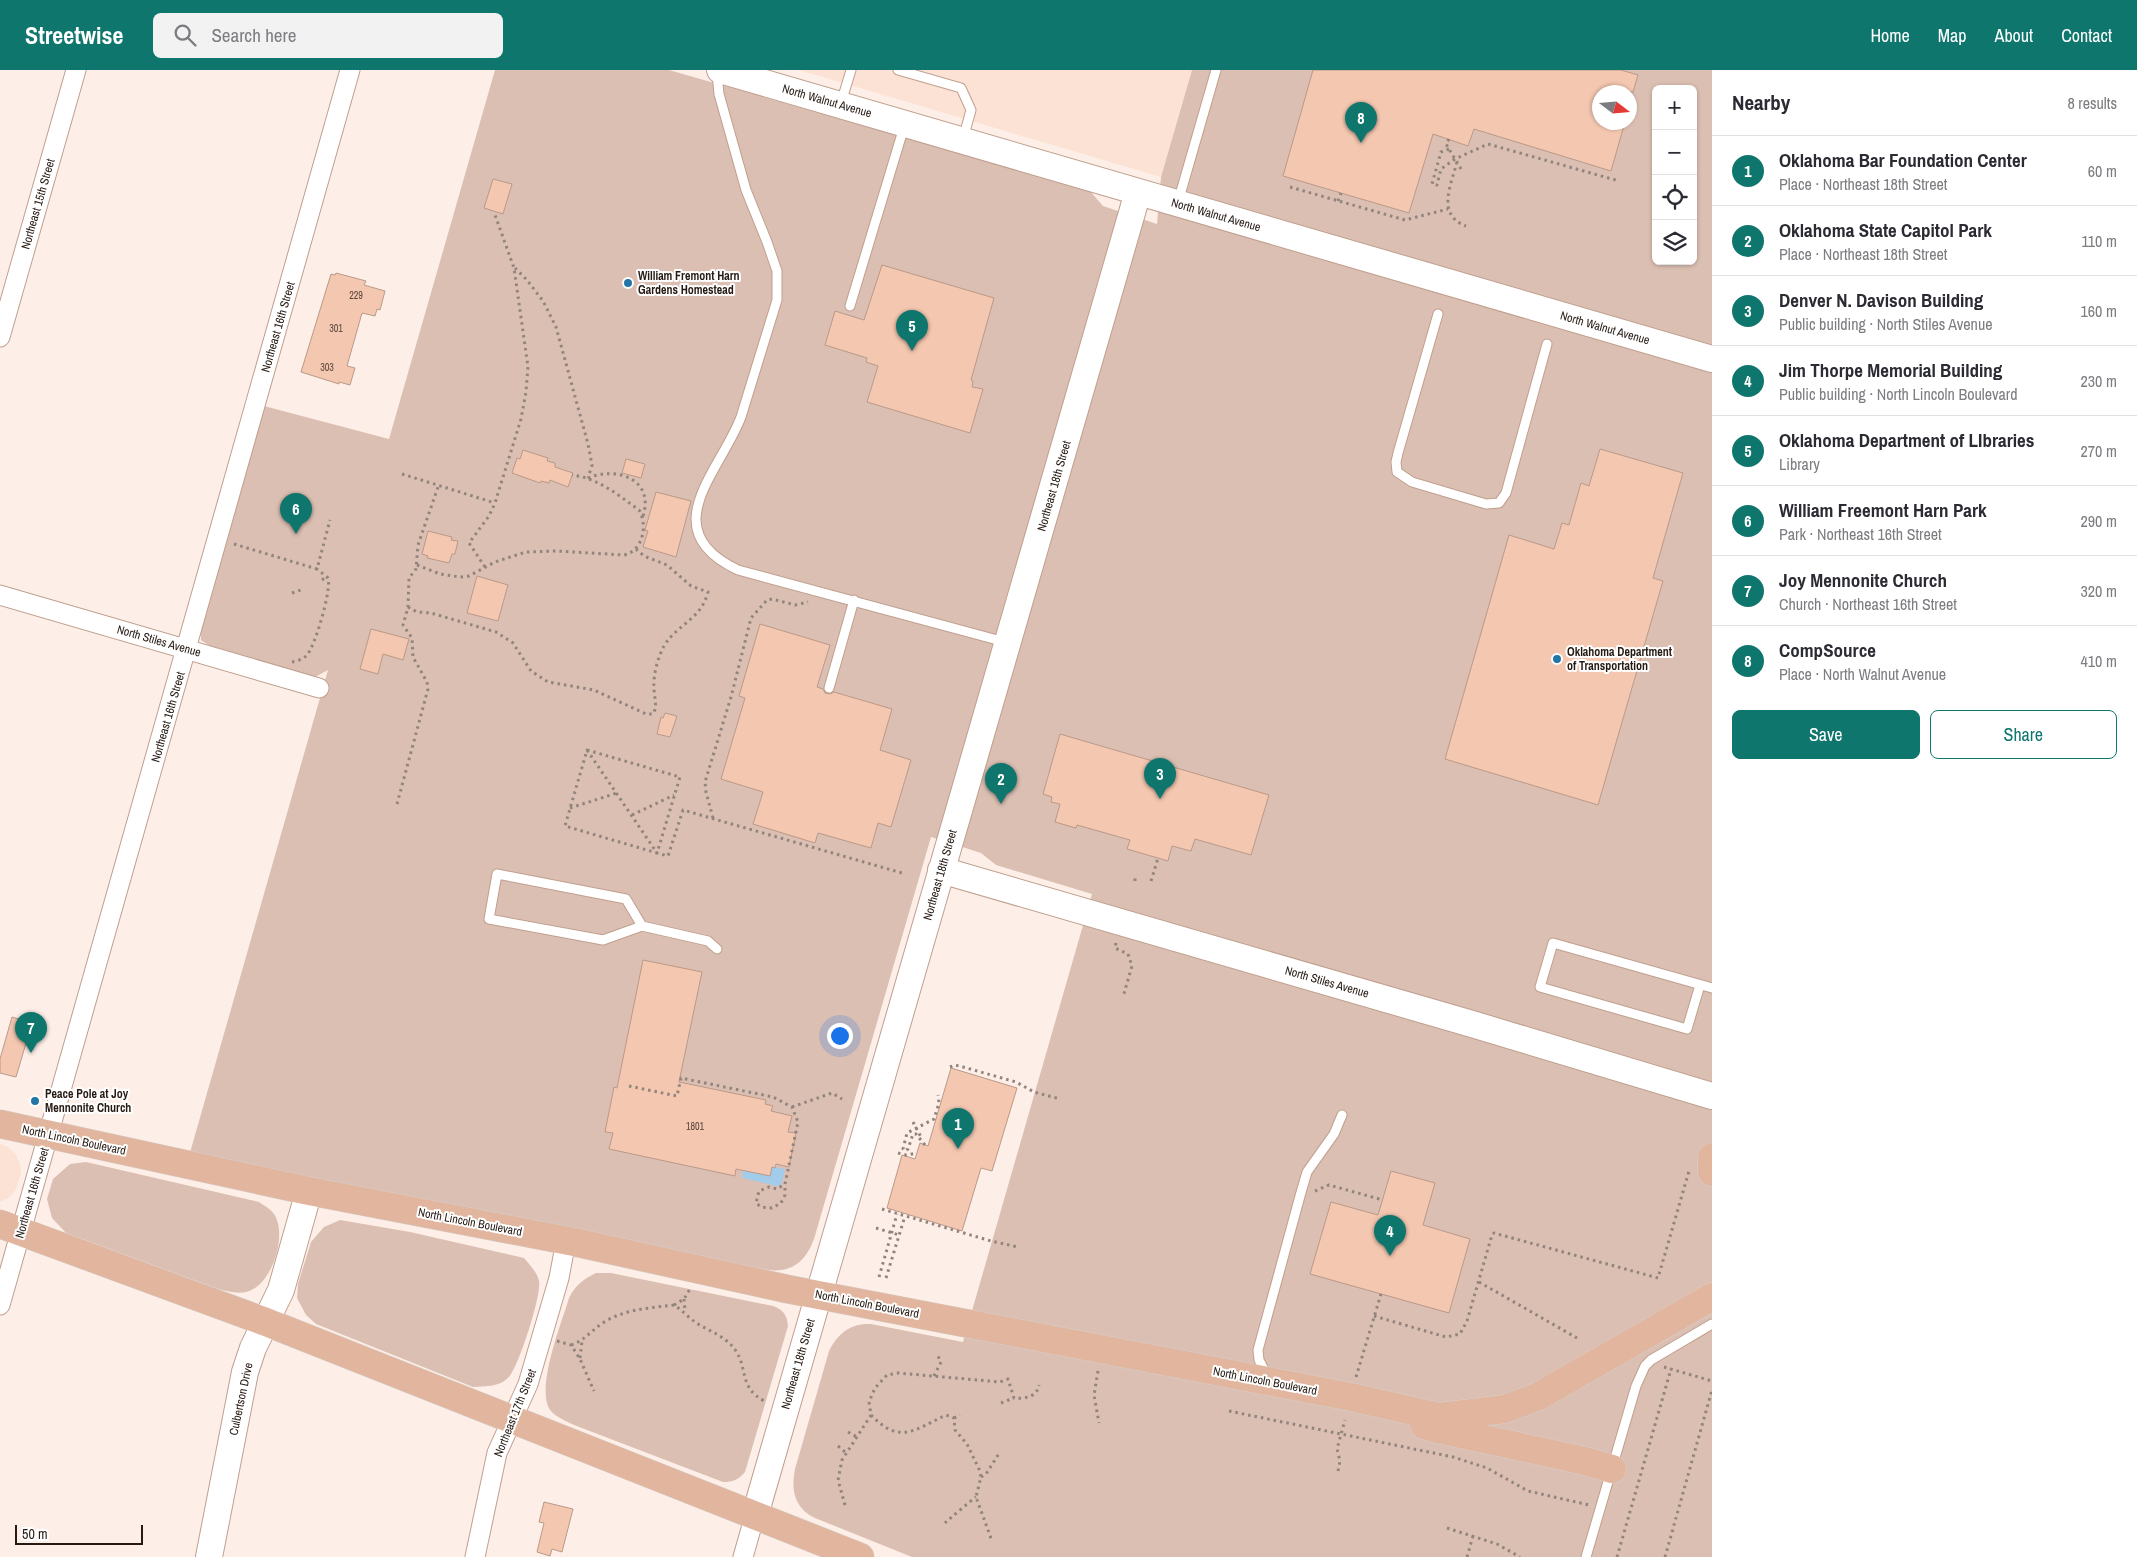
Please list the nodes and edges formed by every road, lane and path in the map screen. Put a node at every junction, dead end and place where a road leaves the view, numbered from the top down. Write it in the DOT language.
graph roads {
  1 [pos="76,70"];
  2 [pos="350,70"];
  3 [pos="718,70"];
  4 [pos="851,70"];
  5 [pos="898,70"];
  6 [pos="1216,70"];
  7 [pos="841,105"];
  8 [pos="904,124"];
  9 [pos="1449,139"];
  10 [pos="962,141"];
  11 [pos="1449,149"];
  12 [pos="1456,161"];
  13 [pos="1461,168"];
  14 [pos="1618,181"];
  15 [pos="1290,187"];
  16 [pos="1138,192"];
  17 [pos="1341,193"];
  18 [pos="1338,201"];
  19 [pos="1177,203"];
  20 [pos="1448,209"];
  21 [pos="495,215"];
  22 [pos="1466,226"];
  23 [pos="514,268"];
  24 [pos="850,306"];
  25 [pos="1438,314"];
  26 [pos="0,337"];
  27 [pos="1547,344"];
  28 [pos="1712,359"];
  29 [pos="402,474"];
  30 [pos="572,475"];
  31 [pos="588,478"];
  32 [pos="438,487"];
  33 [pos="495,503"];
  34 [pos="642,516"];
  35 [pos="330,520"];
  36 [pos="234,544"];
  37 [pos="636,549"];
  38 [pos="280,558"];
  39 [pos="279,563"];
  40 [pos="417,565"];
  41 [pos="485,567"];
  42 [pos="317,569"];
  43 [pos="328,576"];
  44 [pos="322,580"];
  45 [pos="301,590"];
  46 [pos="818,590"];
  47 [pos="292,593"];
  48 [pos="0,595"];
  49 [pos="854,600"];
  50 [pos="408,607"];
  51 [pos="1008,643"];
  52 [pos="187,650"];
  53 [pos="286,662"];
  54 [pos="319,688"];
  55 [pos="829,688"];
  56 [pos="587,750"];
  57 [pos="617,793"];
  58 [pos="675,795"];
  59 [pos="398,804"];
  60 [pos="570,808"];
  61 [pos="632,815"];
  62 [pos="713,818"];
  63 [pos="657,853"];
  64 [pos="1158,858"];
  65 [pos="941,870"];
  66 [pos="902,873"];
  67 [pos="1151,881"];
  68 [pos="642,926"];
  69 [pos="1116,943"];
  70 [pos="717,949"];
  71 [pos="1700,985"];
  72 [pos="1712,988"];
  73 [pos="1123,997"];
  74 [pos="950,1067"];
  75 [pos="629,1086"];
  76 [pos="938,1095"];
  77 [pos="1712,1096"];
  78 [pos="1060,1099"];
  79 [pos="842,1100"];
  80 [pos="792,1107"];
  81 [pos="1342,1115"];
  82 [pos="913,1122"];
  83 [pos="0,1124"];
  84 [pos="916,1128"];
  85 [pos="49,1134"];
  86 [pos="898,1153"];
  87 [pos="917,1153"];
  88 [pos="1712,1156"];
  89 [pos="1701,1171"];
  90 [pos="785,1184"];
  91 [pos="309,1191"];
  92 [pos="1300,1196"];
  93 [pos="1383,1200"];
  94 [pos="882,1209"];
  95 [pos="901,1214"];
  96 [pos="11,1228"];
  97 [pos="876,1228"];
  98 [pos="892,1233"];
  99 [pos="899,1235"];
  100 [pos="566,1241"];
  101 [pos="1018,1247"];
  102 [pos="878,1277"];
  103 [pos="886,1278"];
  104 [pos="1479,1282"];
  105 [pos="1381,1294"];
  106 [pos="818,1295"];
  107 [pos="1712,1297"];
  108 [pos="684,1299"];
  109 [pos="0,1305"];
  110 [pos="685,1312"];
  111 [pos="1374,1316"];
  112 [pos="266,1322"];
  113 [pos="1712,1324"];
  114 [pos="542,1337"];
  115 [pos="1576,1338"];
  116 [pos="582,1341"];
  117 [pos="571,1345"];
  118 [pos="937,1354"];
  119 [pos="580,1358"];
  120 [pos="1661,1366"];
  121 [pos="1671,1369"];
  122 [pos="1098,1372"];
  123 [pos="934,1376"];
  124 [pos="1712,1381"];
  125 [pos="1271,1382"];
  126 [pos="1039,1385"];
  127 [pos="1712,1390"];
  128 [pos="594,1391"];
  129 [pos="1014,1398"];
  130 [pos="1711,1398"];
  131 [pos="1350,1399"];
  132 [pos="764,1401"];
  133 [pos="1001,1404"];
  134 [pos="1229,1411"];
  135 [pos="870,1415"];
  136 [pos="960,1415"];
  137 [pos="954,1418"];
  138 [pos="513,1419"];
  139 [pos="1099,1423"];
  140 [pos="848,1432"];
  141 [pos="1342,1434"];
  142 [pos="857,1437"];
  143 [pos="838,1446"];
  144 [pos="846,1452"];
  145 [pos="1000,1452"];
  146 [pos="1612,1469"];
  147 [pos="1338,1471"];
  148 [pos="981,1477"];
  149 [pos="976,1497"];
  150 [pos="845,1505"];
  151 [pos="1600,1508"];
  152 [pos="755,1515"];
  153 [pos="945,1523"];
  154 [pos="1447,1528"];
  155 [pos="1473,1536"];
  156 [pos="992,1541"];
  157 [pos="209,1557"];
  158 [pos="474,1557"];
  159 [pos="743,1557"];
  160 [pos="860,1557"];
  161 [pos="1467,1557"];
  162 [pos="1520,1557"];
  163 [pos="1586,1557"];
  164 [pos="1616,1557"];
  165 [pos="1664,1557"];
  1 -- 26 [label="street, Northeast 15th Street"];
  2 -- 52 [label="street, Northeast 16th Street"];
  3 -- 7 [label="street, North Walnut Avenue"];
  3 -- 46 [label="lane"];
  4 -- 7 [label="lane"];
  5 -- 10 [label="lane"];
  6 -- 19 [label="lane"];
  7 -- 8 [label="street, North Walnut Avenue"];
  8 -- 10 [label="street, North Walnut Avenue"];
  8 -- 24 [label="lane"];
  9 -- 11 [label="path"];
  10 -- 16 [label="street, North Walnut Avenue"];
  11 -- 12 [label="path"];
  11 -- 12 [label="path"];
  12 -- 13 [label="path"];
  12 -- 14 [label="path"];
  12 -- 20 [label="path"];
  15 -- 18 [label="path"];
  16 -- 19 [label="street, North Walnut Avenue"];
  16 -- 51 [label="street, Northeast 18th Street"];
  17 -- 18 [label="path"];
  18 -- 20 [label="path"];
  19 -- 28 [label="street, North Walnut Avenue"];
  20 -- 22 [label="path"];
  21 -- 23 [label="path"];
  23 -- 31 [label="path"];
  23 -- 33 [label="path"];
  25 -- 27 [label="lane"];
  29 -- 32 [label="path"];
  30 -- 31 [label="path"];
  31 -- 34 [label="path"];
  31 -- 34 [label="path"];
  32 -- 33 [label="path"];
  32 -- 40 [label="path"];
  33 -- 41 [label="path"];
  34 -- 37 [label="path"];
  35 -- 42 [label="path"];
  36 -- 38 [label="path"];
  37 -- 41 [label="path"];
  37 -- 50 [label="path"];
  38 -- 39 [label="path"];
  38 -- 42 [label="path"];
  40 -- 41 [label="path"];
  40 -- 50 [label="path"];
  42 -- 43 [label="path"];
  43 -- 44 [label="path"];
  43 -- 53 [label="path"];
  45 -- 47 [label="path"];
  46 -- 49 [label="lane"];
  46 -- 62 [label="path"];
  48 -- 52 [label="street, North Stiles Avenue"];
  49 -- 51 [label="lane"];
  49 -- 55 [label="lane"];
  50 -- 59 [label="path"];
  51 -- 65 [label="street, Northeast 18th Street"];
  52 -- 54 [label="street, North Stiles Avenue"];
  52 -- 85 [label="street, Northeast 16th Street"];
  56 -- 57 [label="path"];
  56 -- 58 [label="path"];
  56 -- 60 [label="path"];
  57 -- 60 [label="path"];
  57 -- 61 [label="path"];
  58 -- 61 [label="path"];
  58 -- 63 [label="path"];
  60 -- 63 [label="path"];
  61 -- 63 [label="path"];
  62 -- 63 [label="path"];
  62 -- 66 [label="path"];
  64 -- 67 [label="path"];
  65 -- 77 [label="street, North Stiles Avenue"];
  65 -- 106 [label="street, Northeast 18th Street"];
  68 -- 68 [label="lane"];
  68 -- 70 [label="lane"];
  69 -- 73 [label="path"];
  71 -- 71 [label="lane"];
  71 -- 72 [label="lane"];
  74 -- 78 [label="path"];
  75 -- 80 [label="path"];
  76 -- 84 [label="path"];
  79 -- 80 [label="path"];
  80 -- 90 [label="path"];
  81 -- 92 [label="lane"];
  82 -- 84 [label="path"];
  83 -- 85 [label="main road, North Lincoln Boulevard"];
  84 -- 84 [label="path"];
  85 -- 91 [label="main road, North Lincoln Boulevard"];
  85 -- 96 [label="street, Northeast 16th Street"];
  86 -- 87 [label="path"];
  88 -- 89 [label="main road"];
  89 -- 104 [label="path"];
  90 -- 90 [label="path"];
  91 -- 100 [label="main road, North Lincoln Boulevard"];
  91 -- 112 [label="street, Culbertson Drive"];
  92 -- 93 [label="path"];
  92 -- 125 [label="lane"];
  94 -- 95 [label="path"];
  95 -- 98 [label="path"];
  95 -- 99 [label="path"];
  95 -- 101 [label="path"];
  96 -- 109 [label="street, Northeast 16th Street"];
  96 -- 112 [label="main road"];
  97 -- 98 [label="path"];
  98 -- 99 [label="path"];
  98 -- 102 [label="path"];
  99 -- 103 [label="path"];
  100 -- 106 [label="main road, North Lincoln Boulevard"];
  100 -- 114 [label="street, Northeast 17th Street"];
  104 -- 111 [label="path"];
  104 -- 115 [label="path"];
  105 -- 111 [label="path"];
  106 -- 125 [label="main road, North Lincoln Boulevard"];
  106 -- 152 [label="street, Northeast 18th Street"];
  107 -- 131 [label="main road, North Lincoln Boulevard"];
  108 -- 110 [label="path"];
  110 -- 116 [label="path"];
  110 -- 132 [label="path"];
  111 -- 131 [label="path"];
  112 -- 138 [label="main road"];
  112 -- 157 [label="street, Culbertson Drive"];
  113 -- 146 [label="lane"];
  114 -- 117 [label="path"];
  114 -- 138 [label="street, Northeast 17th Street"];
  116 -- 117 [label="path"];
  116 -- 119 [label="path"];
  117 -- 119 [label="path"];
  118 -- 123 [label="path"];
  119 -- 128 [label="path"];
  120 -- 121 [label="path"];
  121 -- 124 [label="path"];
  121 -- 164 [label="path"];
  122 -- 139 [label="path"];
  123 -- 129 [label="path"];
  123 -- 135 [label="path"];
  125 -- 131 [label="main road, North Lincoln Boulevard"];
  126 -- 129 [label="path"];
  127 -- 130 [label="path"];
  129 -- 133 [label="path"];
  130 -- 165 [label="path"];
  131 -- 141 [label="path"];
  131 -- 146 [label="main road"];
  134 -- 141 [label="path"];
  135 -- 137 [label="path"];
  135 -- 142 [label="path"];
  136 -- 137 [label="path"];
  137 -- 148 [label="path"];
  138 -- 152 [label="main road"];
  138 -- 158 [label="street, Northeast 17th Street"];
  140 -- 142 [label="path"];
  141 -- 147 [label="path"];
  141 -- 151 [label="path"];
  142 -- 144 [label="path"];
  143 -- 144 [label="path"];
  144 -- 150 [label="path"];
  145 -- 148 [label="path"];
  146 -- 151 [label="lane"];
  148 -- 149 [label="path"];
  149 -- 153 [label="path"];
  149 -- 156 [label="path"];
  151 -- 163 [label="lane"];
  152 -- 159 [label="street, Northeast 18th Street"];
  152 -- 160 [label="main road"];
  154 -- 155 [label="path"];
  155 -- 161 [label="path"];
  155 -- 162 [label="path"];
}
